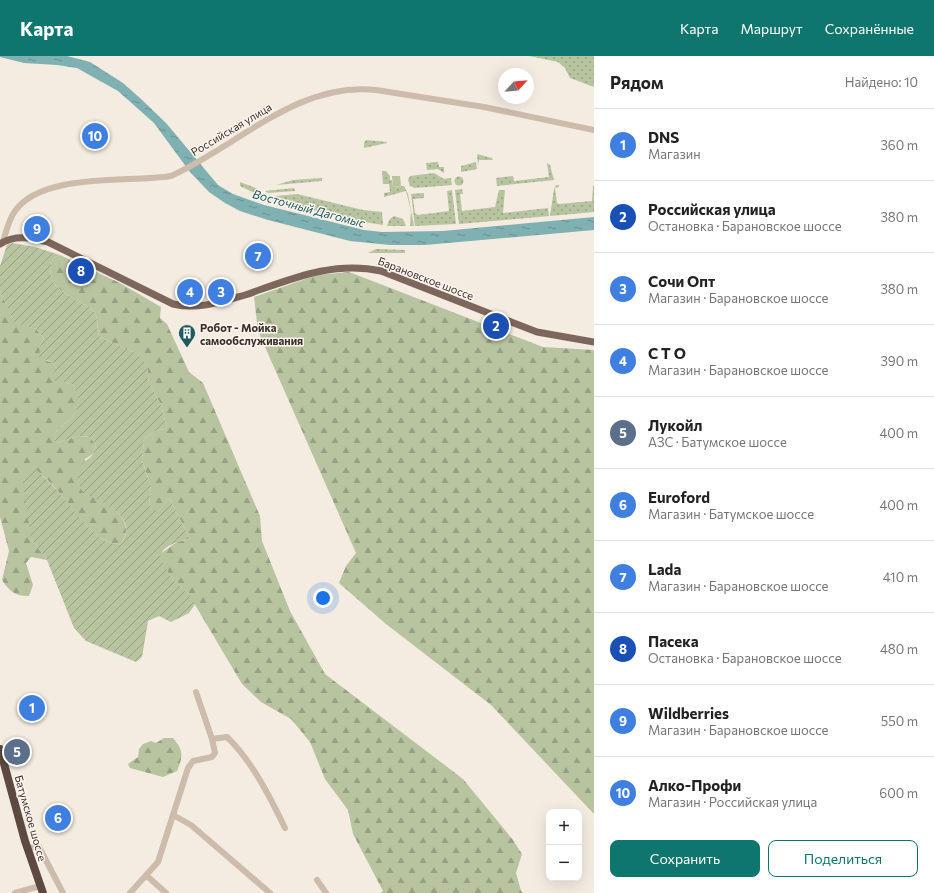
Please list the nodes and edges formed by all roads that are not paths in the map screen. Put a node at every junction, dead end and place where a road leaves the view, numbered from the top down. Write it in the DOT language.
graph roads {
  1 [pos="594,130"];
  2 [pos="1,243"];
  3 [pos="594,342"];
  4 [pos="196,692"];
  5 [pos="212,739"];
  6 [pos="0,748"];
  7 [pos="173,815"];
  8 [pos="285,828"];
  9 [pos="27,848"];
  10 [pos="147,876"];
  11 [pos="317,880"];
  12 [pos="42,890"];
  13 [pos="15,893"];
  14 [pos="63,893"];
  15 [pos="130,893"];
  16 [pos="166,893"];
  17 [pos="270,893"];
  18 [pos="326,893"];
  1 -- 2 [label="street, Российская улица"];
  2 -- 3 [label="main road, Барановское шоссе"];
  4 -- 5 [label="street"];
  5 -- 7 [label="street"];
  5 -- 8 [label="street"];
  6 -- 9 [label="highway, Батумское шоссе"];
  7 -- 10 [label="street"];
  7 -- 17 [label="street"];
  9 -- 12 [label="highway, Батумское шоссе"];
  9 -- 14 [label="street"];
  10 -- 15 [label="street"];
  10 -- 16 [label="street"];
  11 -- 18 [label="street"];
  12 -- 13 [label="street"];
}
